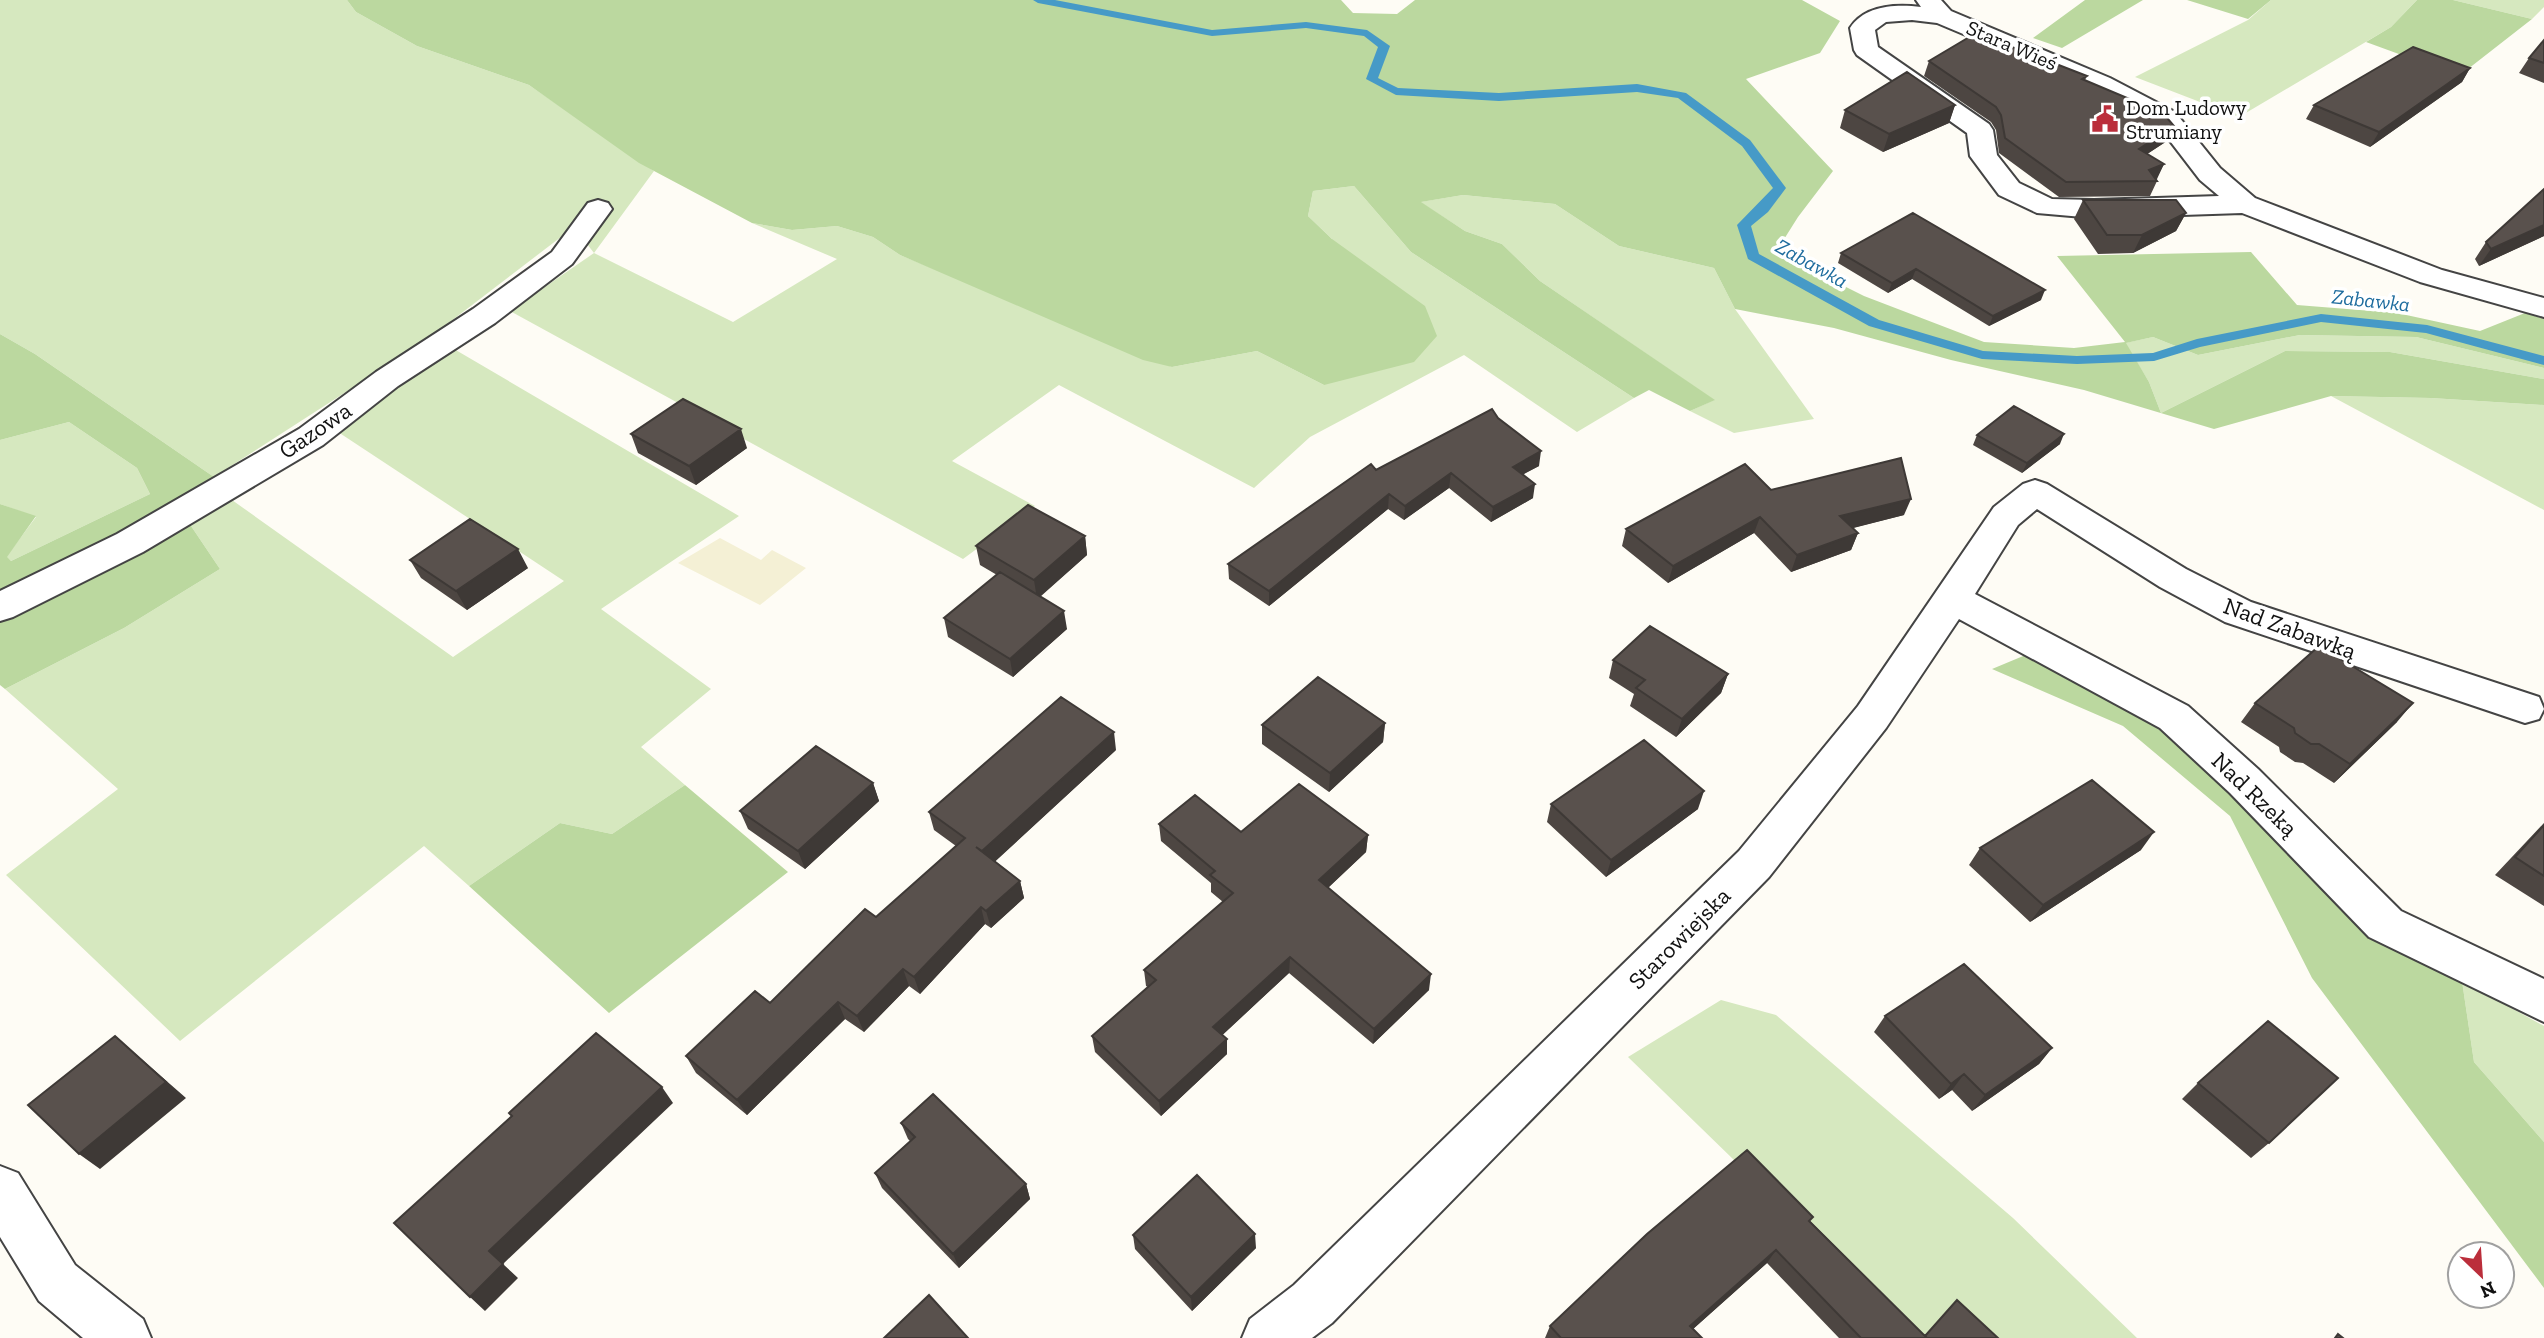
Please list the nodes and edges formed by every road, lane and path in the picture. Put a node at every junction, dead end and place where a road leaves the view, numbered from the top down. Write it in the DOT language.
graph roads {
  1 [pos="1935,8"];
  2 [pos="2245,205"];
  3 [pos="598,209"];
  4 [pos="2544,308"];
  5 [pos="2035,492"];
  6 [pos="1953,599"];
  7 [pos="0,607"];
  8 [pos="2525,708"];
  9 [pos="2544,1001"];
  10 [pos="0,1190"];
  11 [pos="124,1338"];
  12 [pos="1269,1338"];
  1 -- 2 [label="street, Stara Wieś"];
  1 -- 2 [label="street, Stara Wieś"];
  2 -- 4 [label="street"];
  3 -- 7 [label="street, Gazowa"];
  5 -- 6 [label="street, Starowiejska"];
  5 -- 8 [label="street, Nad Zabawką"];
  6 -- 9 [label="street, Nad Rzeką"];
  6 -- 12 [label="street, Starowiejska"];
  10 -- 11 [label="street"];
}
